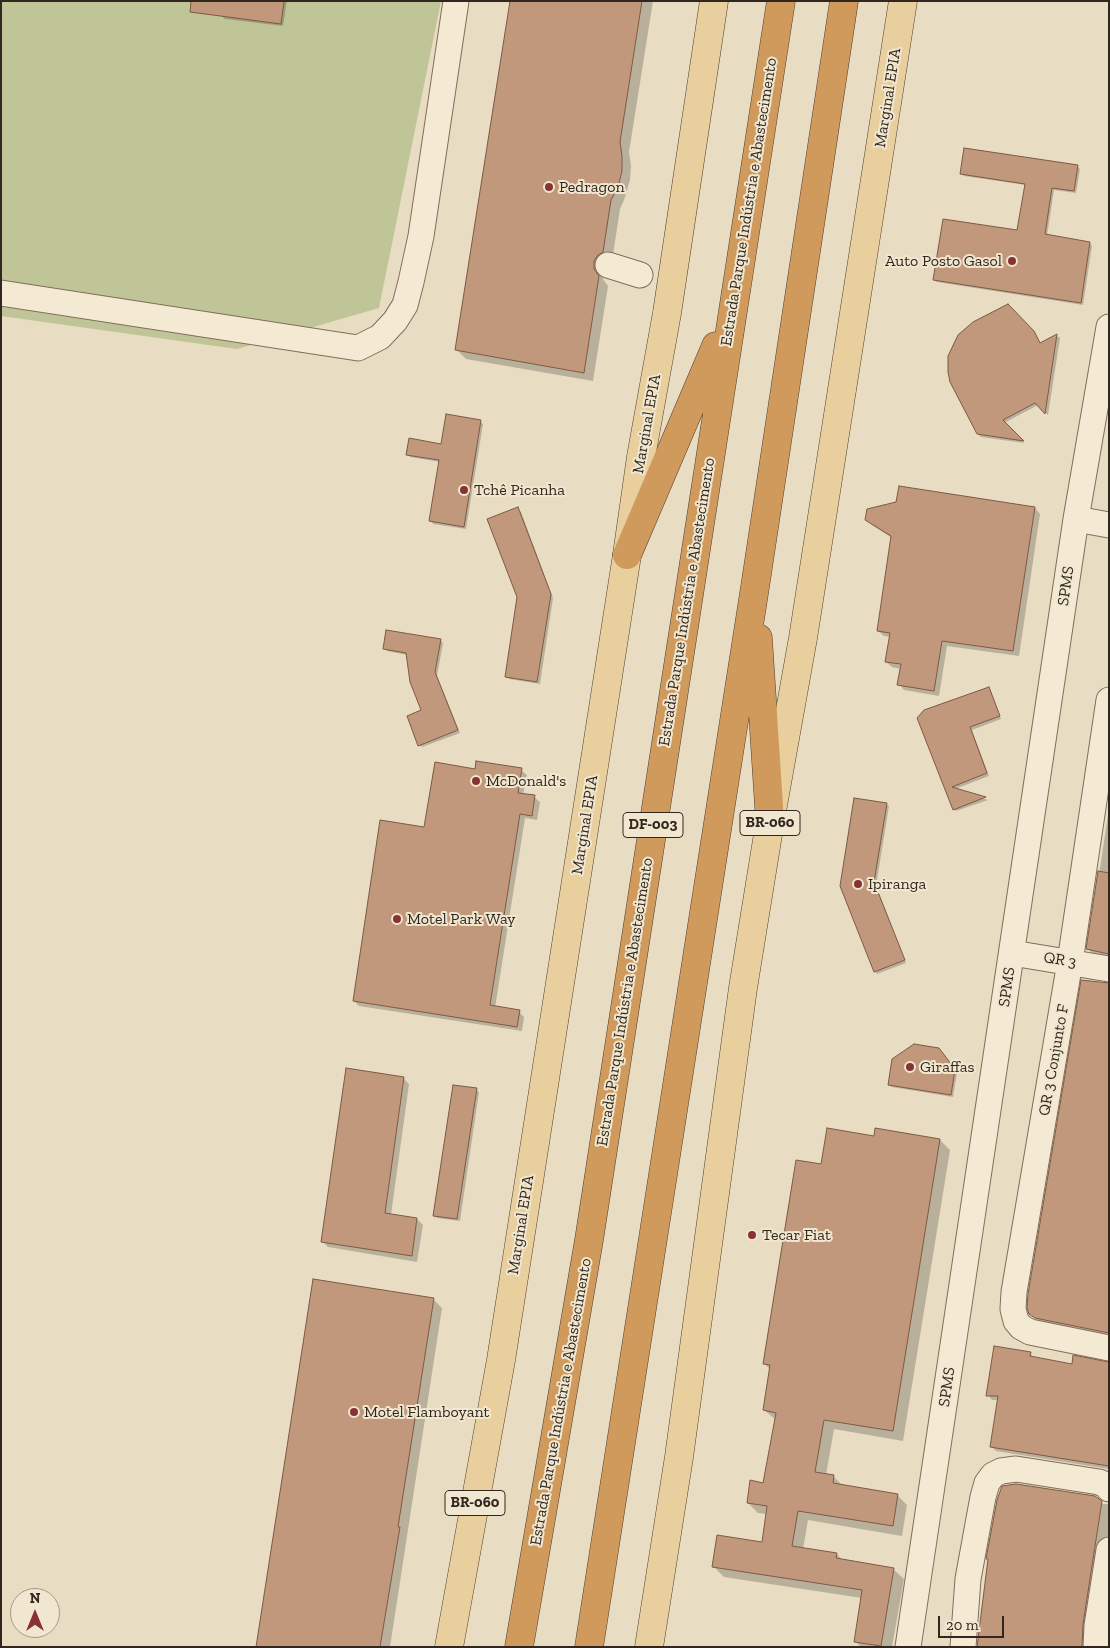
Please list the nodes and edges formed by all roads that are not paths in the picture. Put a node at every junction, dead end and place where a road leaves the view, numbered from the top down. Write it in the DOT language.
graph roads {
  1 [pos="456,1"];
  2 [pos="714,1"];
  3 [pos="781,1"];
  4 [pos="844,1"];
  5 [pos="903,1"];
  6 [pos="608,265"];
  7 [pos="640,275"];
  8 [pos="1,293"];
  9 [pos="732,308"];
  10 [pos="1109,327"];
  11 [pos="1076,519"];
  12 [pos="1109,525"];
  13 [pos="627,556"];
  14 [pos="755,588"];
  15 [pos="1109,700"];
  16 [pos="770,822"];
  17 [pos="1012,953"];
  18 [pos="1070,962"];
  19 [pos="1109,969"];
  20 [pos="1109,1348"];
  21 [pos="1109,1489"];
  22 [pos="1109,1550"];
  23 [pos="449,1647"];
  24 [pos="519,1647"];
  25 [pos="589,1647"];
  26 [pos="649,1647"];
  27 [pos="908,1647"];
  28 [pos="963,1647"];
  29 [pos="1096,1647"];
  1 -- 8 [label="street"];
  2 -- 13 [label="main road, Marginal EPIA / BR-060"];
  3 -- 9 [label="highway, Estrada Parque Indústria e Abastecimento / DF-003"];
  4 -- 14 [label="highway"];
  5 -- 16 [label="main road, Marginal EPIA / BR-060"];
  6 -- 7 [label="street"];
  9 -- 13 [label="highway"];
  9 -- 24 [label="highway, Estrada Parque Indústria e Abastecimento / DF-003"];
  10 -- 11 [label="street, SPMS"];
  11 -- 12 [label="street"];
  11 -- 17 [label="street, SPMS"];
  13 -- 23 [label="main road, Marginal EPIA / BR-060"];
  14 -- 16 [label="highway"];
  14 -- 25 [label="highway"];
  15 -- 18 [label="street, QR 3 Conjunto F"];
  16 -- 26 [label="main road, Marginal EPIA / BR-060"];
  17 -- 18 [label="street, QR 3"];
  17 -- 27 [label="street, SPMS"];
  18 -- 19 [label="street, QR 3"];
  18 -- 20 [label="street, QR 3 Conjunto F"];
  21 -- 28 [label="street"];
  22 -- 29 [label="street"];
}
